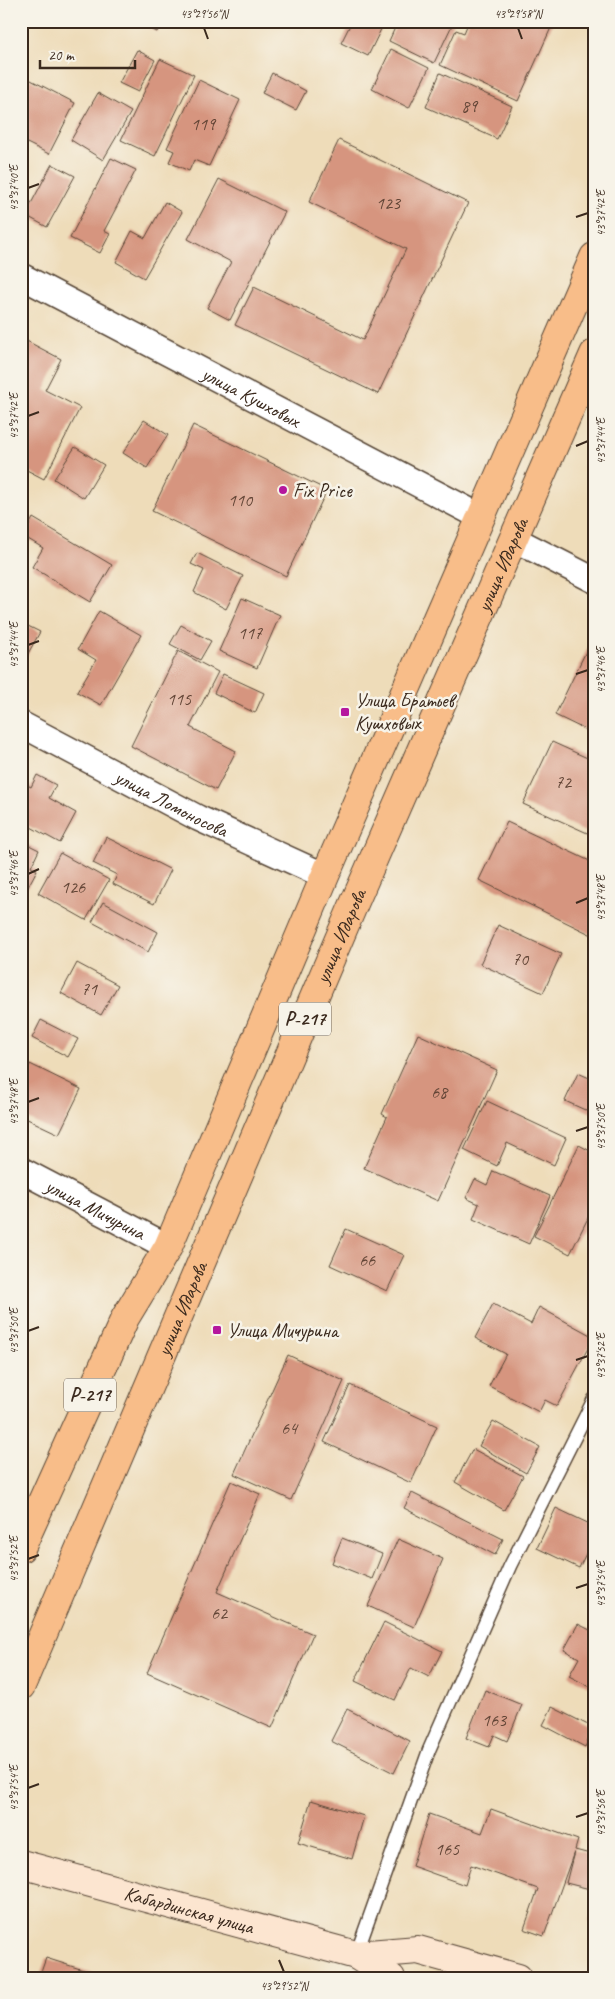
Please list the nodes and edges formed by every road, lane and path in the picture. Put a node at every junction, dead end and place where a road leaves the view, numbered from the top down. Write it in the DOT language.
graph roads {
  1 [pos="594,257"];
  2 [pos="21,276"];
  3 [pos="594,354"];
  4 [pos="481,517"];
  5 [pos="514,539"];
  6 [pos="594,580"];
  7 [pos="21,724"];
  8 [pos="325,876"];
  9 [pos="21,1170"];
  10 [pos="168,1247"];
  11 [pos="594,1399"];
  12 [pos="21,1548"];
  13 [pos="21,1686"];
  14 [pos="21,1864"];
  15 [pos="356,1955"];
  16 [pos="391,1978"];
  17 [pos="518,1978"];
  1 -- 4 [label="main road, улица Идарова / Р-217"];
  2 -- 4 [label="street, улица Кушховых"];
  3 -- 5 [label="main road, улица Идарова / Р-217"];
  4 -- 8 [label="main road, улица Идарова / Р-217"];
  5 -- 6 [label="street"];
  5 -- 13 [label="main road, улица Идарова / Р-217"];
  7 -- 8 [label="street, улица Ломоносова"];
  8 -- 10 [label="main road, улица Идарова / Р-217"];
  9 -- 10 [label="street, улица Мичурина"];
  10 -- 12 [label="main road, улица Идарова / Р-217"];
  11 -- 15 [label="lane"];
  14 -- 15 [label="main road, Кабардинская улица"];
  15 -- 16 [label="main road, Кабардинская улица"];
  15 -- 17 [label="main road, Кабардинская улица"];
}
